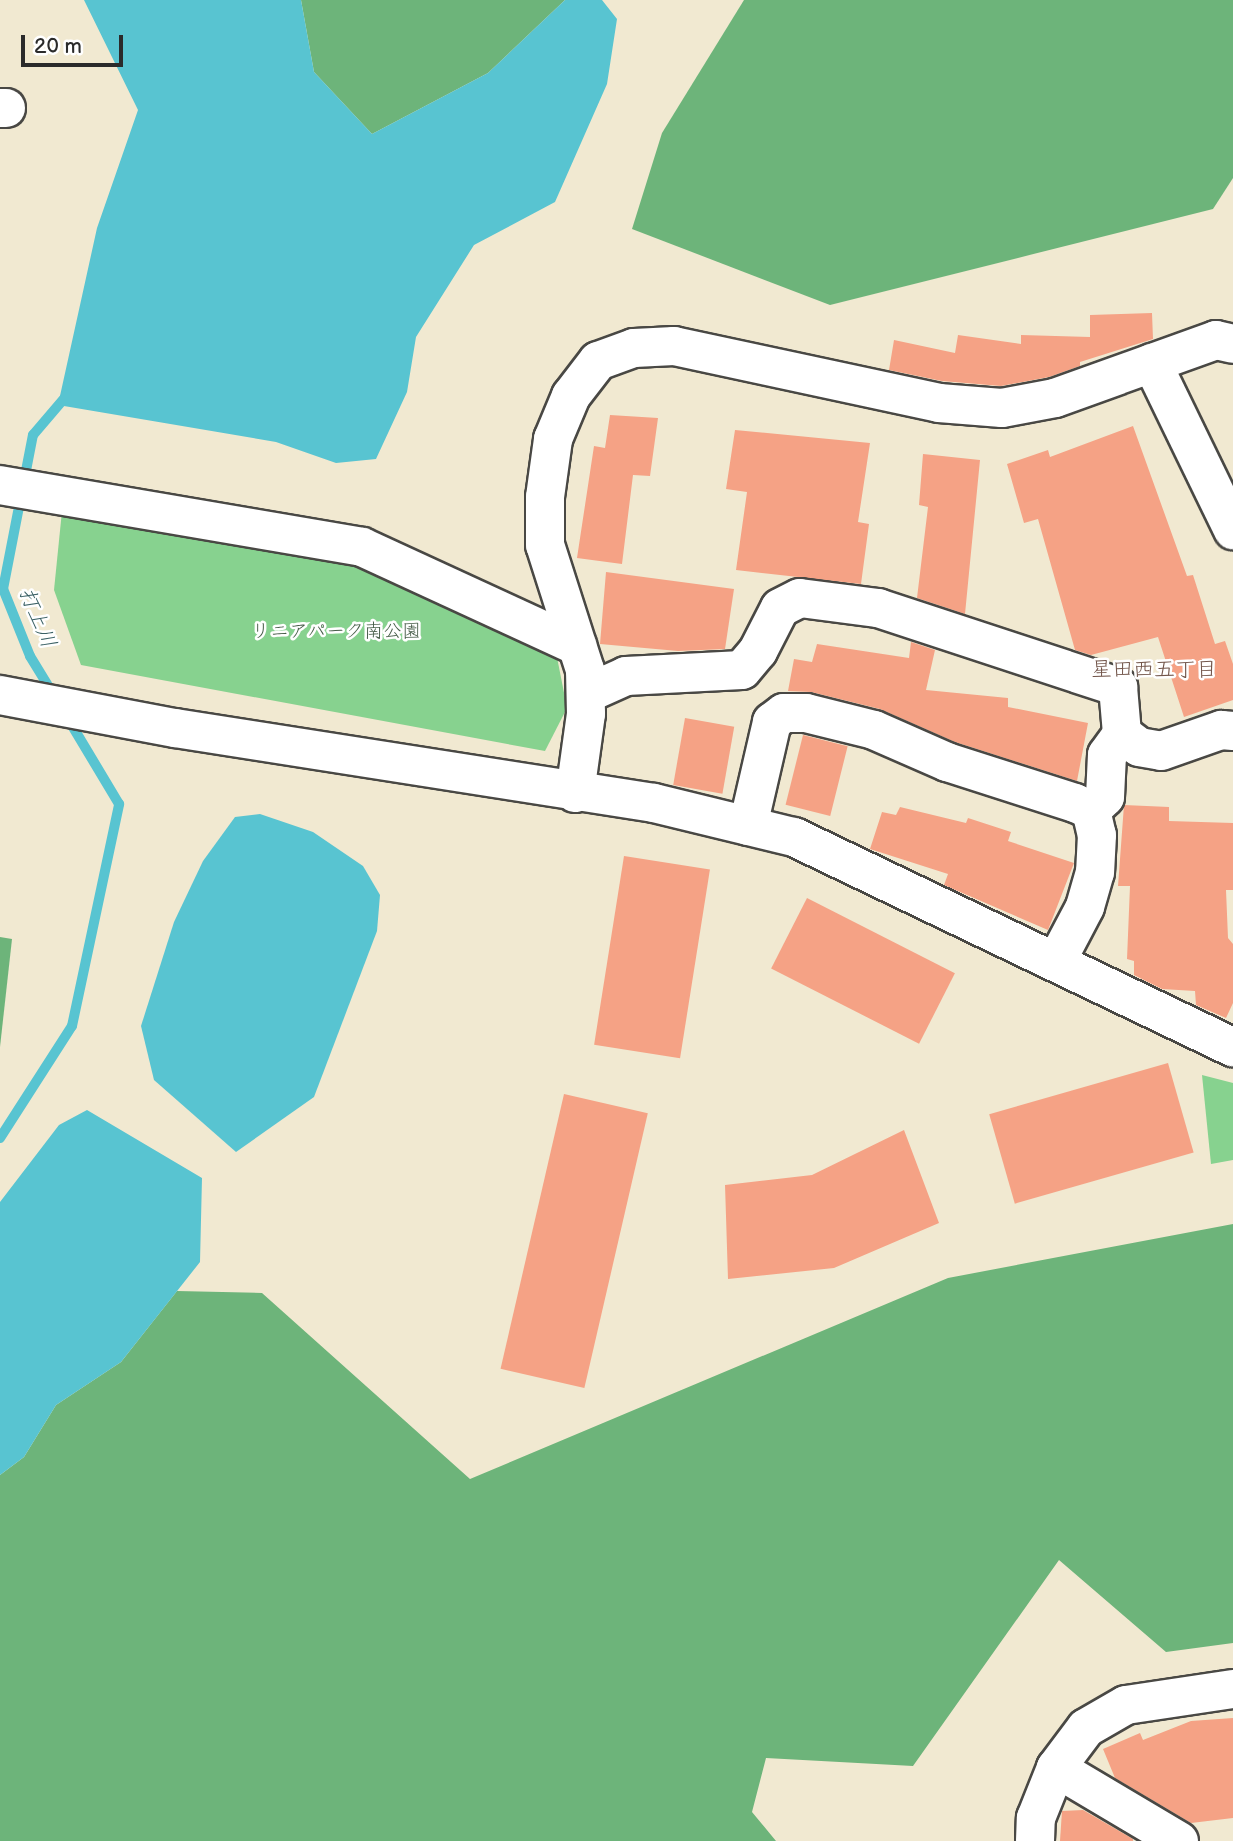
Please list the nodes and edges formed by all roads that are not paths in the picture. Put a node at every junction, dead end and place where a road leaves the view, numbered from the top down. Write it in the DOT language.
graph roads {
  1 [pos="1233,344"];
  2 [pos="1153,363"];
  3 [pos="0,485"];
  4 [pos="1233,530"];
  5 [pos="578,646"];
  6 [pos="743,670"];
  7 [pos="586,694"];
  8 [pos="0,695"];
  9 [pos="778,717"];
  10 [pos="1233,731"];
  11 [pos="1122,734"];
  12 [pos="575,793"];
  13 [pos="1091,810"];
  14 [pos="748,826"];
  15 [pos="1056,962"];
  16 [pos="1233,1047"];
  17 [pos="1233,1689"];
  18 [pos="1055,1768"];
  19 [pos="1035,1841"];
  20 [pos="1179,1841"];
  1 -- 2 [label="street"];
  2 -- 4 [label="street"];
  2 -- 5 [label="street"];
  3 -- 5 [label="street"];
  5 -- 7 [label="street"];
  6 -- 7 [label="street"];
  6 -- 9 [label="street"];
  6 -- 11 [label="street"];
  7 -- 12 [label="street"];
  8 -- 12 [label="street"];
  9 -- 13 [label="street"];
  9 -- 14 [label="street"];
  10 -- 11 [label="street"];
  11 -- 13 [label="street"];
  12 -- 14 [label="street"];
  13 -- 15 [label="street"];
  14 -- 15 [label="street"];
  15 -- 16 [label="street"];
  17 -- 18 [label="street"];
  18 -- 19 [label="street"];
  18 -- 20 [label="street"];
}
